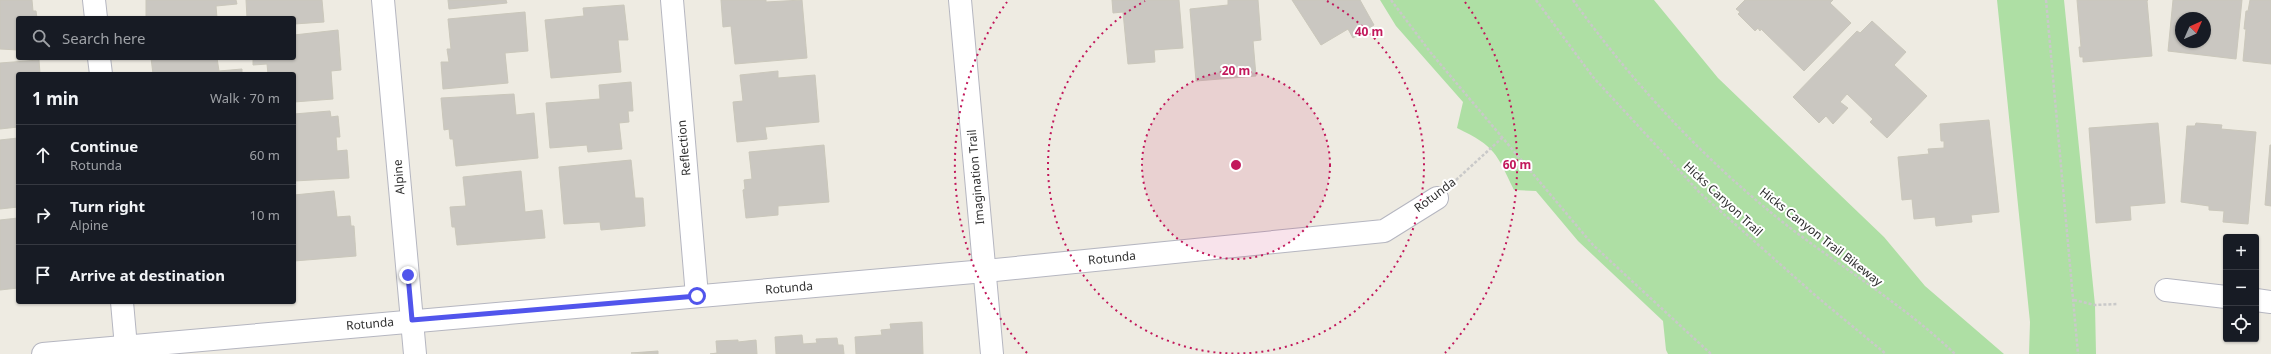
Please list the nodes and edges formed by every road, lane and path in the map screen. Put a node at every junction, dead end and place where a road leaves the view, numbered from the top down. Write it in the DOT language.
graph roads {
  1 [pos="94,0"];
  2 [pos="383,0"];
  3 [pos="672,0"];
  4 [pos="960,0"];
  5 [pos="1391,0"];
  6 [pos="1536,0"];
  7 [pos="1573,0"];
  8 [pos="2046,0"];
  9 [pos="96,16"];
  10 [pos="99,60"];
  11 [pos="101,72"];
  12 [pos="1502,138"];
  13 [pos="1437,198"];
  14 [pos="985,271"];
  15 [pos="2166,290"];
  16 [pos="697,296"];
  17 [pos="2223,297"];
  18 [pos="2074,300"];
  19 [pos="2259,300"];
  20 [pos="2271,302"];
  21 [pos="122,304"];
  22 [pos="2117,304"];
  23 [pos="412,320"];
  24 [pos="126,347"];
  25 [pos="43,354"];
  26 [pos="415,354"];
  27 [pos="992,354"];
  28 [pos="1711,354"];
  29 [pos="1886,354"];
  30 [pos="1954,354"];
  31 [pos="2078,354"];
  1 -- 9 [label="street"];
  2 -- 23 [label="street, Alpine"];
  3 -- 16 [label="street, Reflection"];
  4 -- 14 [label="street, Imagination Trail"];
  5 -- 12 [label="path"];
  6 -- 29 [label="path, Hicks Canyon Trail"];
  7 -- 30 [label="path, Hicks Canyon Trail Bikeway"];
  8 -- 18 [label="path"];
  10 -- 11 [label="street"];
  12 -- 13 [label="path, Rotunda"];
  12 -- 28 [label="path"];
  13 -- 14 [label="street, Rotunda"];
  14 -- 16 [label="street, Rotunda"];
  14 -- 27 [label="street, Imagination Trail"];
  15 -- 17 [label="street"];
  16 -- 23 [label="street, Rotunda"];
  18 -- 22 [label="path"];
  18 -- 31 [label="path"];
  19 -- 20 [label="street"];
  21 -- 24 [label="street"];
  23 -- 24 [label="street, Rotunda"];
  23 -- 26 [label="street, Alpine"];
  24 -- 25 [label="street, Rotunda"];
}
